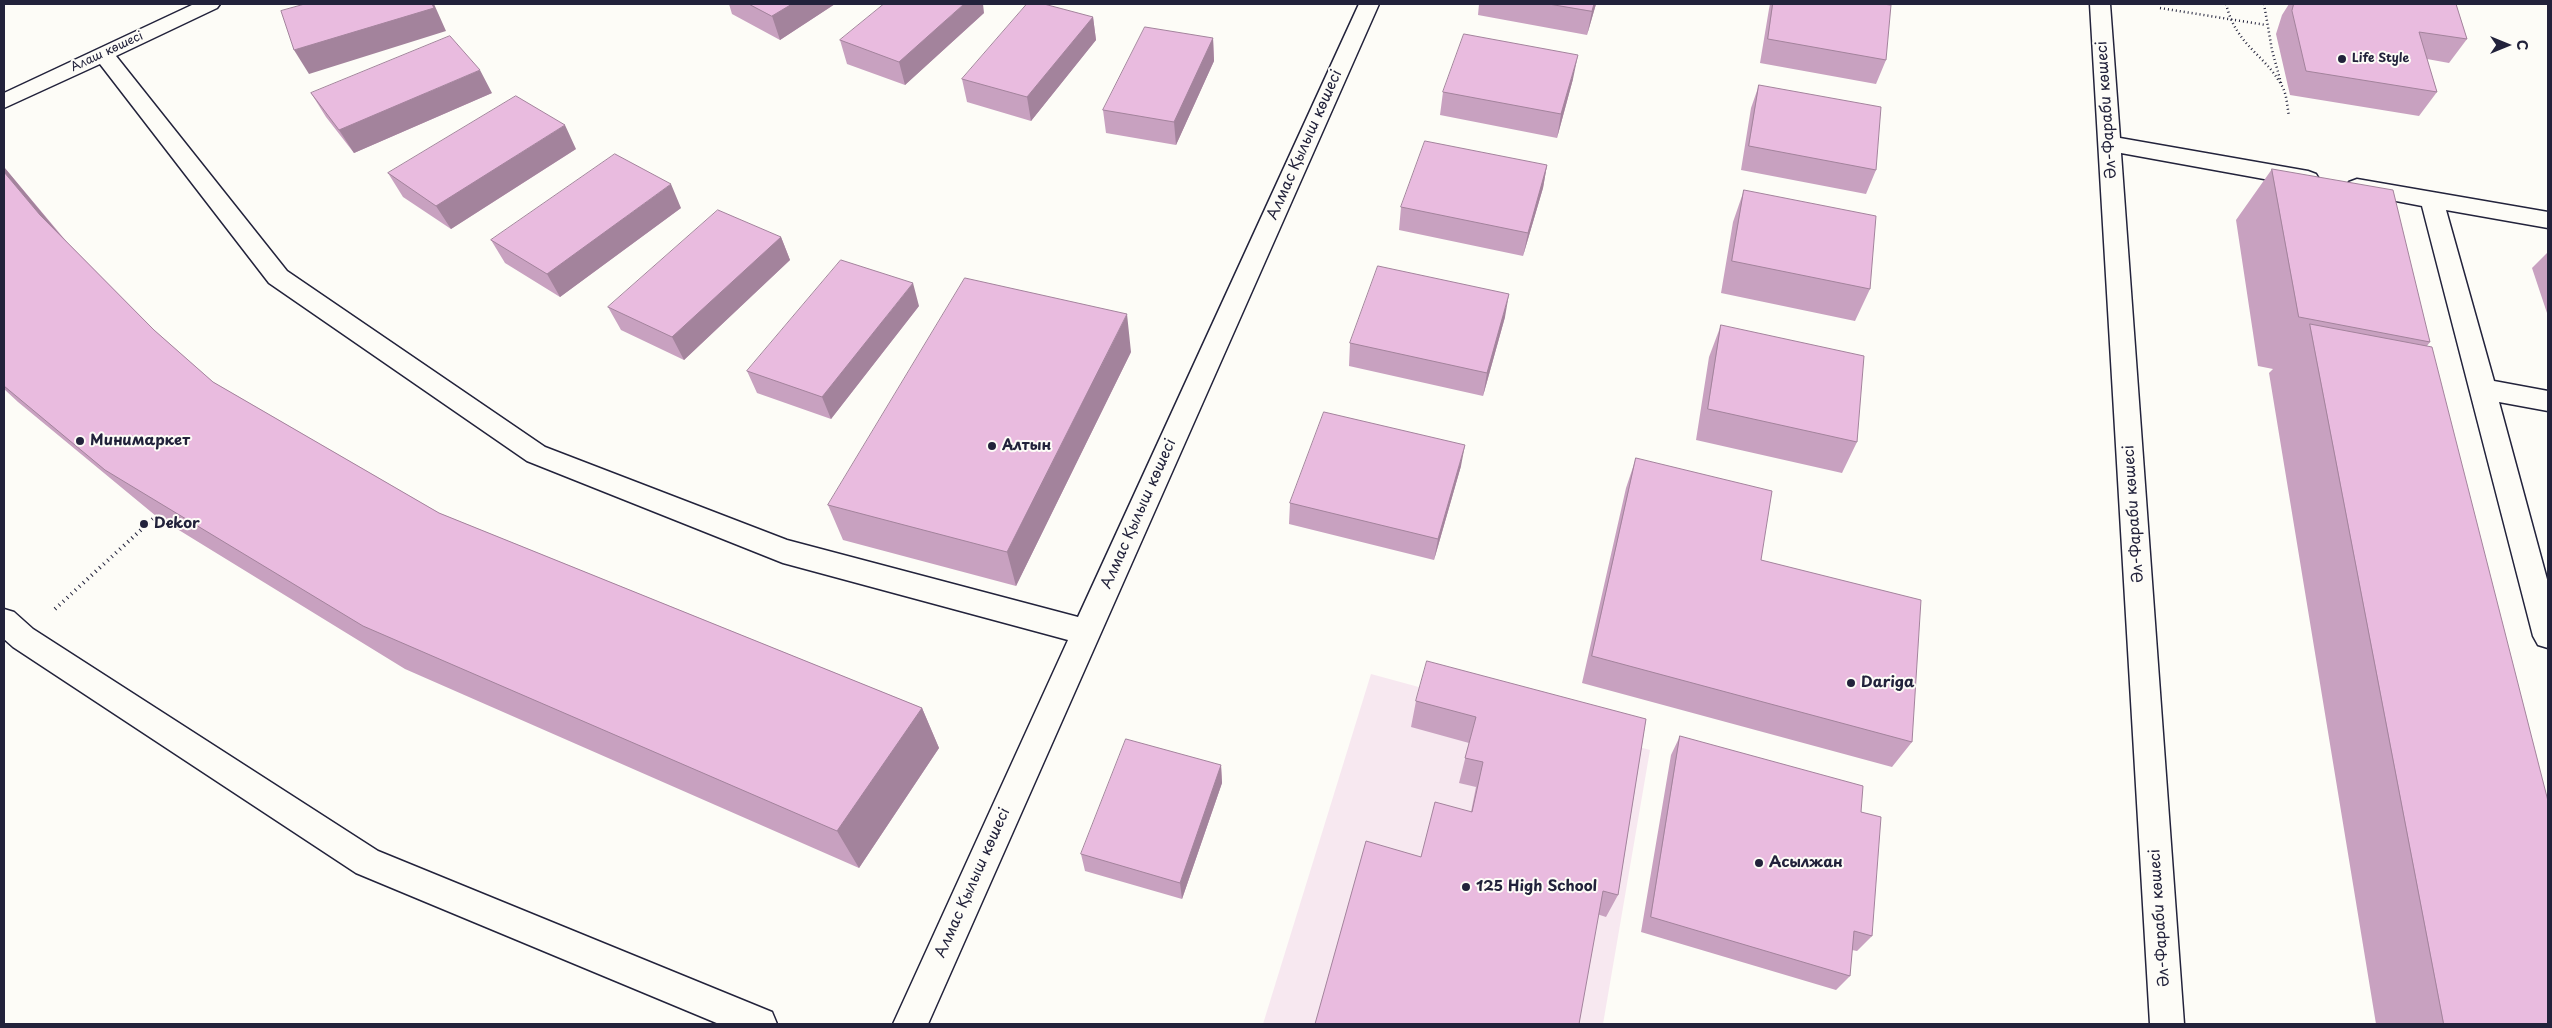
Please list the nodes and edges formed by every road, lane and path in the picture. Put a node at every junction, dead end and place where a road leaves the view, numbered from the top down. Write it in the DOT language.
graph roads {
  1 [pos="210,4"];
  2 [pos="1368,4"];
  3 [pos="2100,4"];
  4 [pos="2226,4"];
  5 [pos="2264,4"];
  6 [pos="2160,8"];
  7 [pos="2230,19"];
  8 [pos="2266,25"];
  9 [pos="103,54"];
  10 [pos="2282,84"];
  11 [pos="4,101"];
  12 [pos="2289,116"];
  13 [pos="2110,144"];
  14 [pos="2432,200"];
  15 [pos="2548,220"];
  16 [pos="2483,389"];
  17 [pos="2548,401"];
  18 [pos="156,516"];
  19 [pos="13,629"];
  20 [pos="1086,632"];
  21 [pos="2548,636"];
  22 [pos="760,1024"];
  23 [pos="910,1024"];
  24 [pos="2167,1024"];
  1 -- 9 [label="street, Алаш көшесі"];
  2 -- 20 [label="street, Алмас Қылыш көшесі"];
  3 -- 13 [label="street, Әл-Фараби көшесі"];
  4 -- 7 [label="path"];
  5 -- 8 [label="path"];
  6 -- 7 [label="path"];
  7 -- 8 [label="path"];
  7 -- 10 [label="path"];
  8 -- 10 [label="path"];
  9 -- 11 [label="street, Алаш көшесі"];
  9 -- 20 [label="street"];
  10 -- 12 [label="path"];
  13 -- 14 [label="street"];
  13 -- 24 [label="street, Әл-Фараби көшесі"];
  14 -- 15 [label="street"];
  14 -- 16 [label="street"];
  16 -- 17 [label="street"];
  16 -- 21 [label="street"];
  18 -- 19 [label="path"];
  19 -- 22 [label="street"];
  20 -- 23 [label="street, Алмас Қылыш көшесі"];
}
